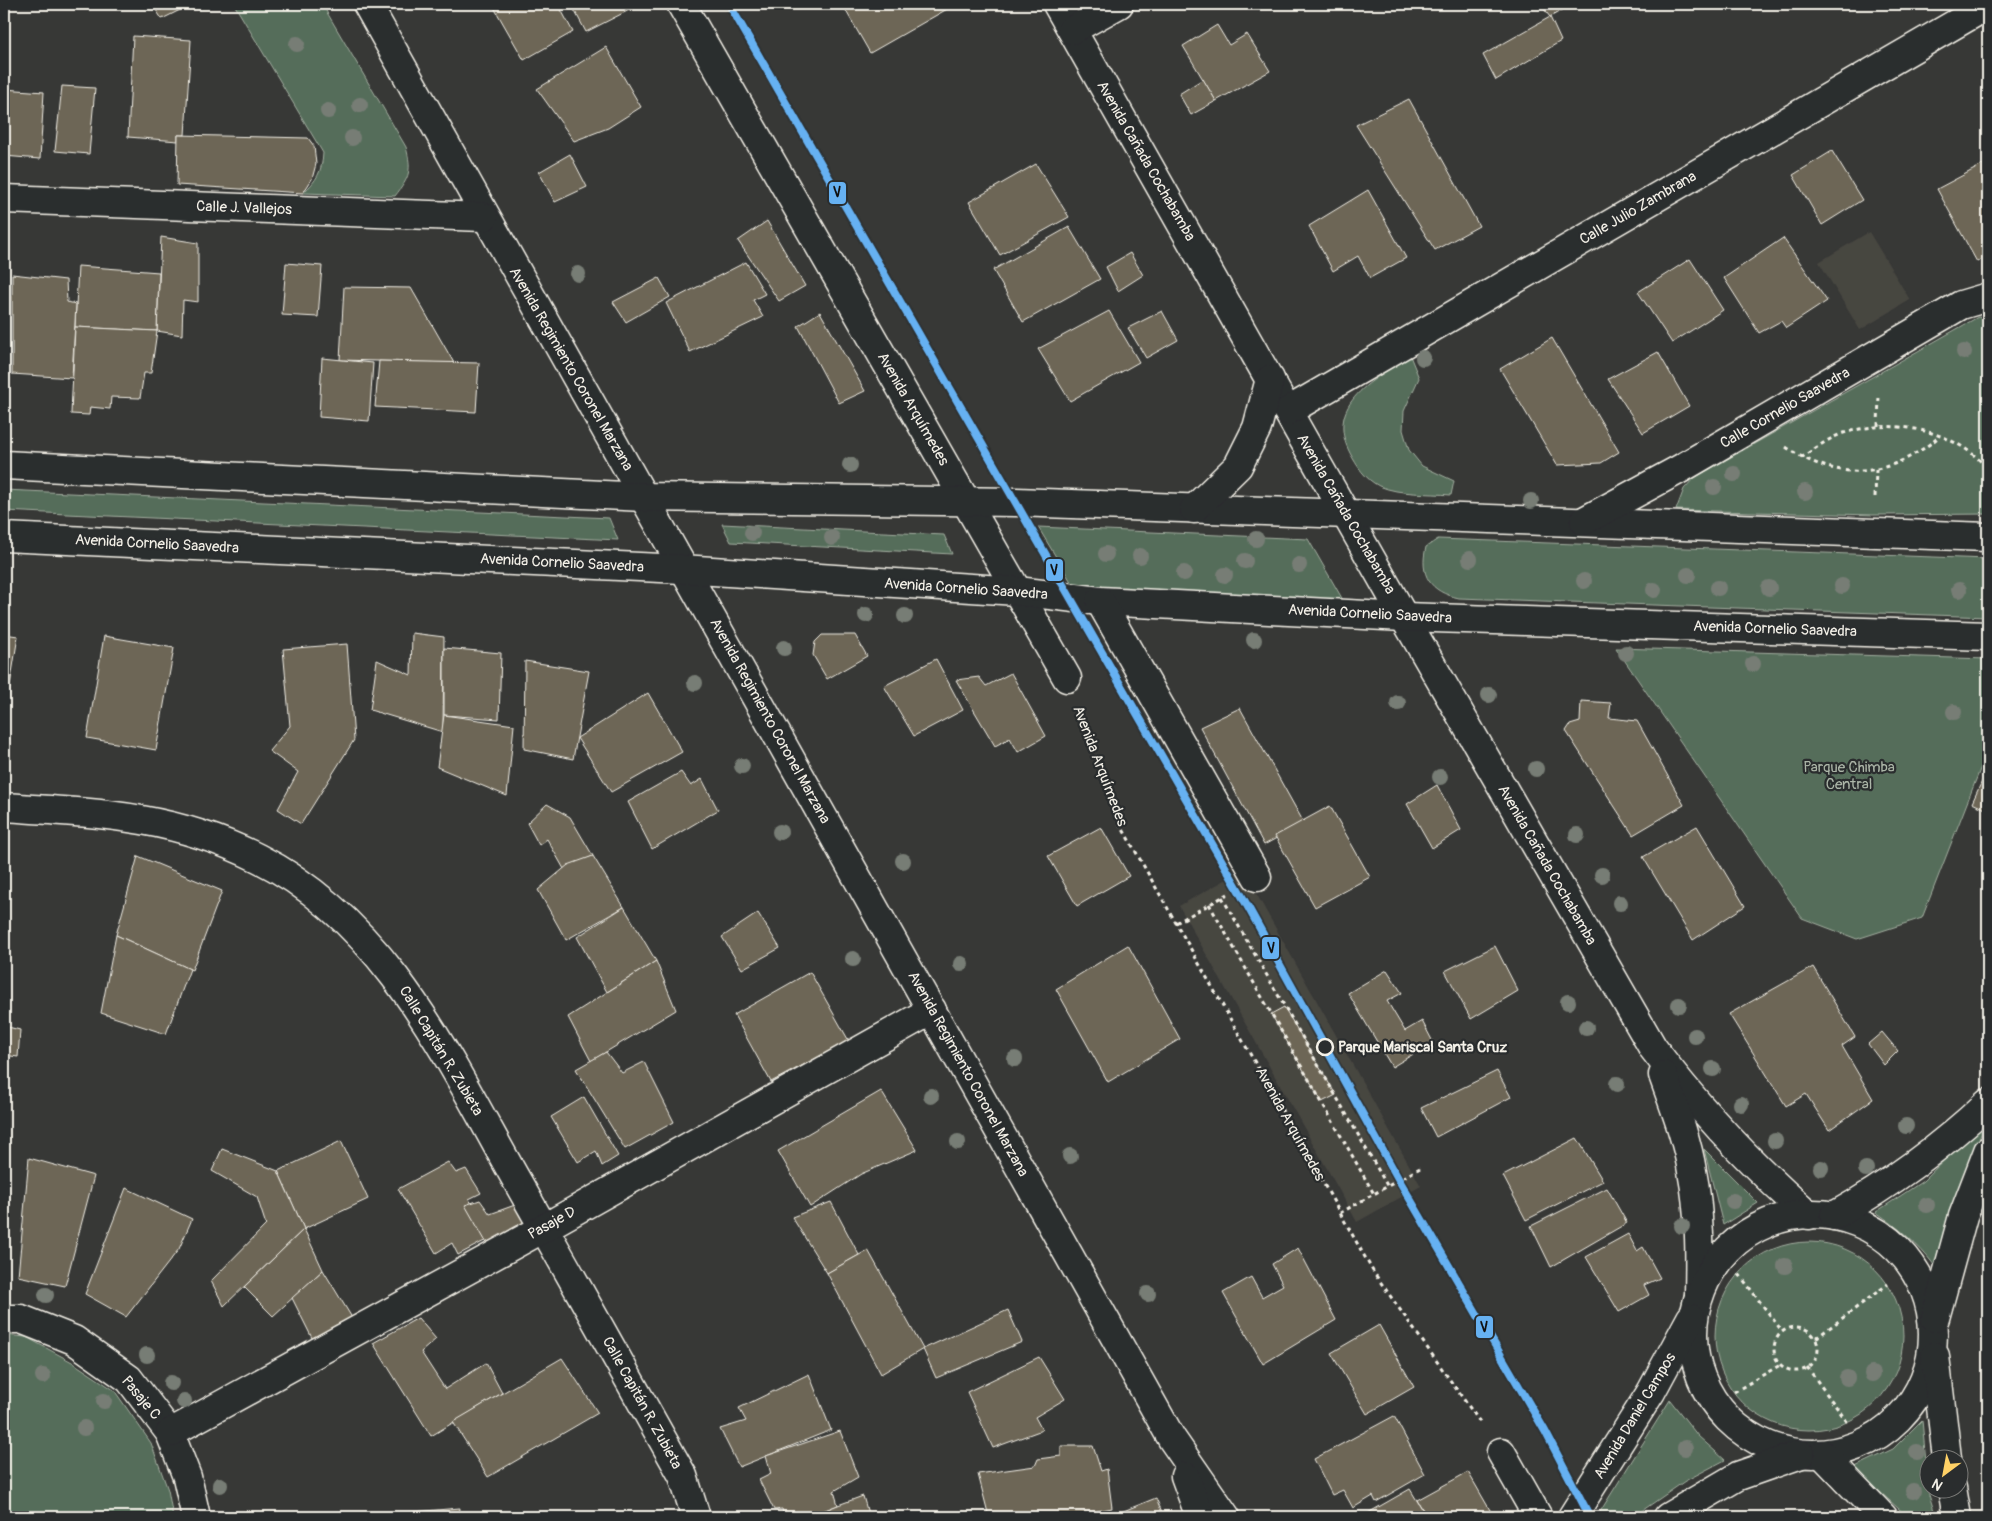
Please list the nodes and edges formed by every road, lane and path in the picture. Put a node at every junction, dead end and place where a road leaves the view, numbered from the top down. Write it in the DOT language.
graph roads {
  1 [pos="367,4"];
  2 [pos="681,4"];
  3 [pos="1057,4"];
  4 [pos="1119,4"];
  5 [pos="1988,5"];
  6 [pos="1072,30"];
  7 [pos="4,199"];
  8 [pos="484,217"];
  9 [pos="1988,297"];
  10 [pos="1270,379"];
  11 [pos="1880,388"];
  12 [pos="1288,411"];
  13 [pos="1762,421"];
  14 [pos="1878,426"];
  15 [pos="1940,436"];
  16 [pos="1801,458"];
  17 [pos="4,465"];
  18 [pos="1988,469"];
  19 [pos="1876,470"];
  20 [pos="644,497"];
  21 [pos="1875,500"];
  22 [pos="966,502"];
  23 [pos="1194,509"];
  24 [pos="1346,513"];
  25 [pos="1582,522"];
  26 [pos="4,537"];
  27 [pos="1988,537"];
  28 [pos="682,569"];
  29 [pos="1017,591"];
  30 [pos="1100,601"];
  31 [pos="1404,617"];
  32 [pos="1988,636"];
  33 [pos="1067,678"];
  34 [pos="4,808"];
  35 [pos="1257,877"];
  36 [pos="1230,893"];
  37 [pos="1222,897"];
  38 [pos="1209,904"];
  39 [pos="1176,923"];
  40 [pos="932,1010"];
  41 [pos="1653,1048"];
  42 [pos="1988,1103"];
  43 [pos="1988,1151"];
  44 [pos="1420,1168"];
  45 [pos="1388,1187"];
  46 [pos="1374,1194"];
  47 [pos="1340,1213"];
  48 [pos="1821,1215"];
  49 [pos="544,1228"];
  50 [pos="1739,1274"];
  51 [pos="1888,1284"];
  52 [pos="1697,1304"];
  53 [pos="4,1319"];
  54 [pos="1934,1328"];
  55 [pos="1782,1331"];
  56 [pos="1816,1338"];
  57 [pos="1780,1365"];
  58 [pos="1807,1367"];
  59 [pos="1734,1392"];
  60 [pos="1848,1423"];
  61 [pos="170,1433"];
  62 [pos="1172,1440"];
  63 [pos="1946,1448"];
  64 [pos="1501,1452"];
  65 [pos="1812,1454"];
  66 [pos="1954,1498"];
  67 [pos="196,1517"];
  68 [pos="696,1517"];
  69 [pos="1200,1517"];
  70 [pos="1226,1517"];
  71 [pos="1538,1517"];
  72 [pos="1572,1517"];
  73 [pos="1668,1517"];
  74 [pos="1883,1517"];
  75 [pos="1957,1517"];
  1 -- 8 [label="street, Avenida Regimiento Coronel Marzana"];
  2 -- 22 [label="street, Avenida Arquímedes"];
  3 -- 6 [label="street, Avenida Cañada Cochabamba"];
  4 -- 6 [label="street"];
  5 -- 12 [label="street, Calle Julio Zambrana"];
  6 -- 10 [label="street, Avenida Cañada Cochabamba"];
  7 -- 8 [label="street, Calle J. Vallejos"];
  8 -- 20 [label="street, Avenida Regimiento Coronel Marzana"];
  9 -- 13 [label="street, Calle Cornelio Saavedra"];
  10 -- 12 [label="street, Avenida Cañada Cochabamba"];
  10 -- 23 [label="street"];
  11 -- 14 [label="path"];
  12 -- 24 [label="street, Avenida Cañada Cochabamba"];
  13 -- 16 [label="path"];
  13 -- 25 [label="street, Calle Cornelio Saavedra"];
  14 -- 15 [label="path"];
  14 -- 16 [label="path"];
  15 -- 18 [label="path"];
  15 -- 19 [label="path"];
  16 -- 19 [label="path"];
  17 -- 20 [label="street"];
  19 -- 21 [label="path"];
  20 -- 22 [label="street"];
  20 -- 28 [label="street, Avenida Regimiento Coronel Marzana"];
  22 -- 23 [label="street"];
  22 -- 29 [label="street, Avenida Arquímedes"];
  23 -- 24 [label="street"];
  24 -- 25 [label="street"];
  24 -- 31 [label="street, Avenida Cañada Cochabamba"];
  25 -- 27 [label="street"];
  26 -- 28 [label="street, Avenida Cornelio Saavedra"];
  28 -- 29 [label="street, Avenida Cornelio Saavedra"];
  28 -- 40 [label="street, Avenida Regimiento Coronel Marzana"];
  29 -- 30 [label="street, Avenida Cornelio Saavedra"];
  29 -- 33 [label="street, Avenida Arquímedes"];
  30 -- 31 [label="street, Avenida Cornelio Saavedra"];
  30 -- 35 [label="street"];
  31 -- 32 [label="street, Avenida Cornelio Saavedra"];
  31 -- 41 [label="street, Avenida Cañada Cochabamba"];
  33 -- 39 [label="path, Avenida Arquímedes"];
  34 -- 49 [label="street, Calle Capitán R. Zubieta"];
  36 -- 37 [label="path"];
  37 -- 38 [label="path"];
  37 -- 45 [label="path"];
  38 -- 39 [label="path"];
  38 -- 46 [label="path"];
  39 -- 47 [label="path, Avenida Arquímedes"];
  40 -- 49 [label="street, Pasaje D"];
  40 -- 62 [label="street, Avenida Regimiento Coronel Marzana"];
  41 -- 48 [label="street, Avenida Cañada Cochabamba"];
  41 -- 52 [label="street, Avenida Cañada Cochabamba"];
  42 -- 48 [label="street"];
  43 -- 54 [label="street"];
  44 -- 45 [label="path"];
  45 -- 46 [label="path"];
  46 -- 47 [label="path"];
  47 -- 64 [label="path, Avenida Arquímedes"];
  48 -- 52 [label="street, Avenida Daniel Campos"];
  48 -- 54 [label="street"];
  49 -- 61 [label="street, Pasaje D"];
  49 -- 68 [label="street, Calle Capitán R. Zubieta"];
  50 -- 55 [label="path"];
  51 -- 56 [label="path"];
  52 -- 65 [label="street, Avenida Cañada Cochabamba"];
  52 -- 72 [label="street, Avenida Daniel Campos"];
  53 -- 61 [label="street, Pasaje C"];
  54 -- 63 [label="street"];
  54 -- 65 [label="street"];
  55 -- 56 [label="path"];
  55 -- 57 [label="path"];
  56 -- 58 [label="path"];
  57 -- 58 [label="path"];
  57 -- 59 [label="path"];
  58 -- 60 [label="path"];
  61 -- 67 [label="street, Pasaje C"];
  62 -- 69 [label="street, Avenida Regimiento Coronel Marzana"];
  62 -- 70 [label="street, Avenida Regimiento Coronel Marzana"];
  64 -- 71 [label="street"];
  65 -- 73 [label="street"];
  65 -- 74 [label="street"];
  66 -- 75 [label="street"];
}
